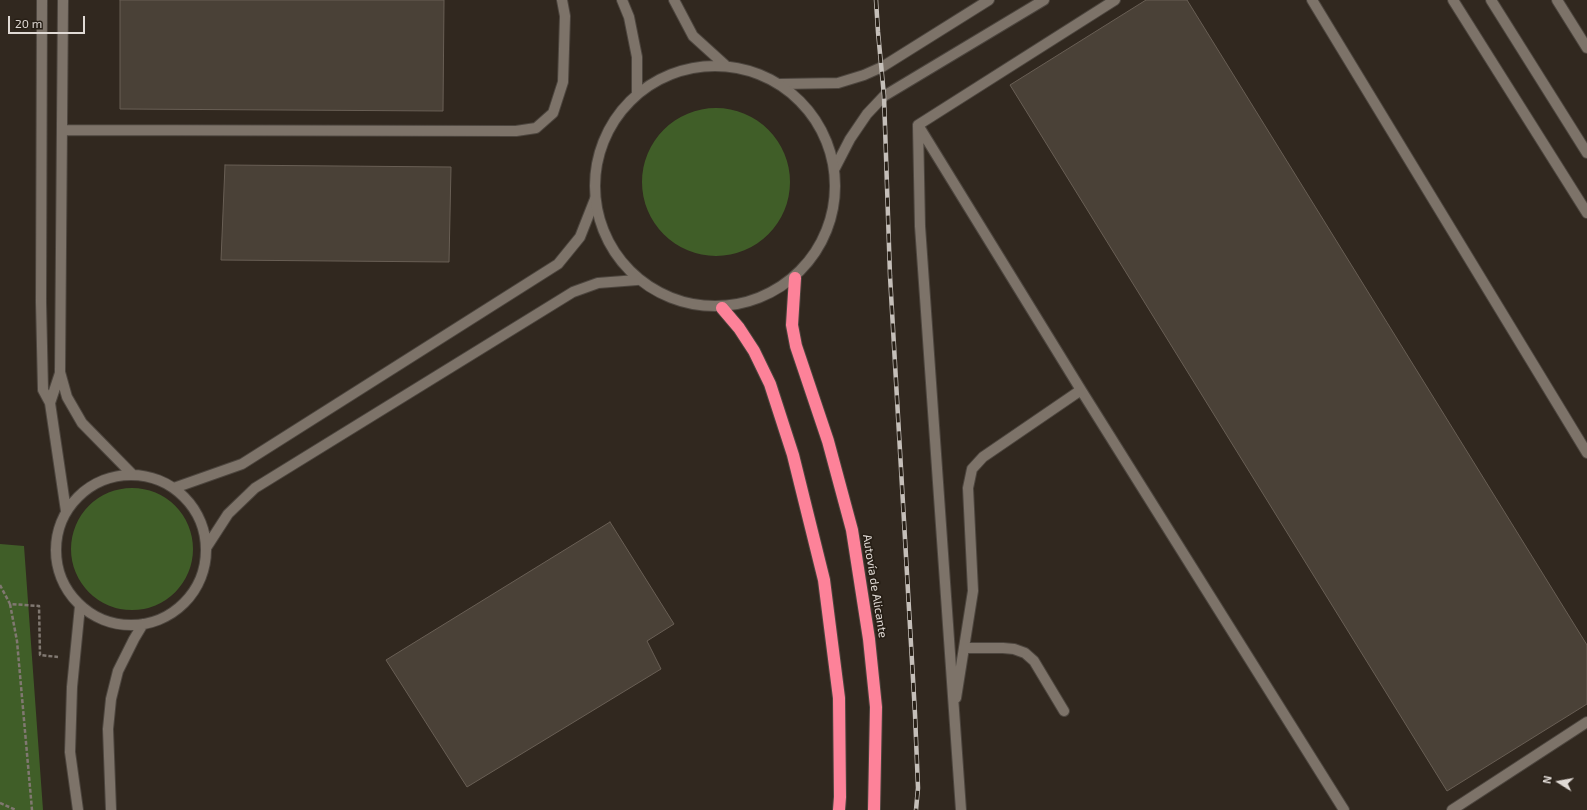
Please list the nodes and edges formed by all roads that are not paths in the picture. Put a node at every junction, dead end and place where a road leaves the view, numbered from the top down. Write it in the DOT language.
graph roads {
  1 [pos="42,0"];
  2 [pos="63,0"];
  3 [pos="562,0"];
  4 [pos="622,0"];
  5 [pos="674,0"];
  6 [pos="989,0"];
  7 [pos="1044,0"];
  8 [pos="1116,0"];
  9 [pos="1312,0"];
  10 [pos="1453,0"];
  11 [pos="1491,0"];
  12 [pos="1557,0"];
  13 [pos="1587,48"];
  14 [pos="725,65"];
  15 [pos="780,84"];
  16 [pos="637,94"];
  17 [pos="918,125"];
  18 [pos="63,130"];
  19 [pos="1587,153"];
  20 [pos="835,168"];
  21 [pos="595,199"];
  22 [pos="1587,213"];
  23 [pos="795,278"];
  24 [pos="637,280"];
  25 [pos="722,308"];
  26 [pos="60,372"];
  27 [pos="1081,390"];
  28 [pos="50,403"];
  29 [pos="1587,454"];
  30 [pos="132,474"];
  31 [pos="174,488"];
  32 [pos="66,511"];
  33 [pos="206,548"];
  34 [pos="80,606"];
  35 [pos="143,624"];
  36 [pos="964,648"];
  37 [pos="1064,711"];
  38 [pos="954,716"];
  39 [pos="1587,722"];
  40 [pos="78,810"];
  41 [pos="111,810"];
  42 [pos="839,810"];
  43 [pos="874,810"];
  44 [pos="961,810"];
  45 [pos="1344,810"];
  46 [pos="1452,810"];
  1 -- 28 [label="street"];
  2 -- 18 [label="street"];
  3 -- 18 [label="street"];
  4 -- 16 [label="street"];
  5 -- 14 [label="street"];
  6 -- 15 [label="street"];
  7 -- 20 [label="street"];
  8 -- 17 [label="street"];
  9 -- 29 [label="street"];
  10 -- 22 [label="street"];
  11 -- 19 [label="street"];
  12 -- 13 [label="street"];
  14 -- 15 [label="street"];
  14 -- 16 [label="street"];
  15 -- 20 [label="street"];
  16 -- 21 [label="street"];
  17 -- 27 [label="street"];
  17 -- 38 [label="street"];
  18 -- 26 [label="street"];
  20 -- 23 [label="street"];
  21 -- 24 [label="street"];
  21 -- 31 [label="street"];
  23 -- 25 [label="street"];
  23 -- 43 [label="highway, Autovía de Alicante"];
  24 -- 25 [label="street"];
  24 -- 33 [label="street"];
  25 -- 42 [label="highway"];
  26 -- 28 [label="street"];
  26 -- 30 [label="street"];
  27 -- 36 [label="street"];
  27 -- 45 [label="street"];
  28 -- 32 [label="street"];
  30 -- 31 [label="street"];
  30 -- 32 [label="street"];
  31 -- 33 [label="street"];
  32 -- 34 [label="street"];
  33 -- 35 [label="street"];
  34 -- 35 [label="street"];
  34 -- 40 [label="street"];
  35 -- 41 [label="street"];
  36 -- 37 [label="street"];
  36 -- 38 [label="street"];
  38 -- 44 [label="street"];
  39 -- 46 [label="street"];
}
